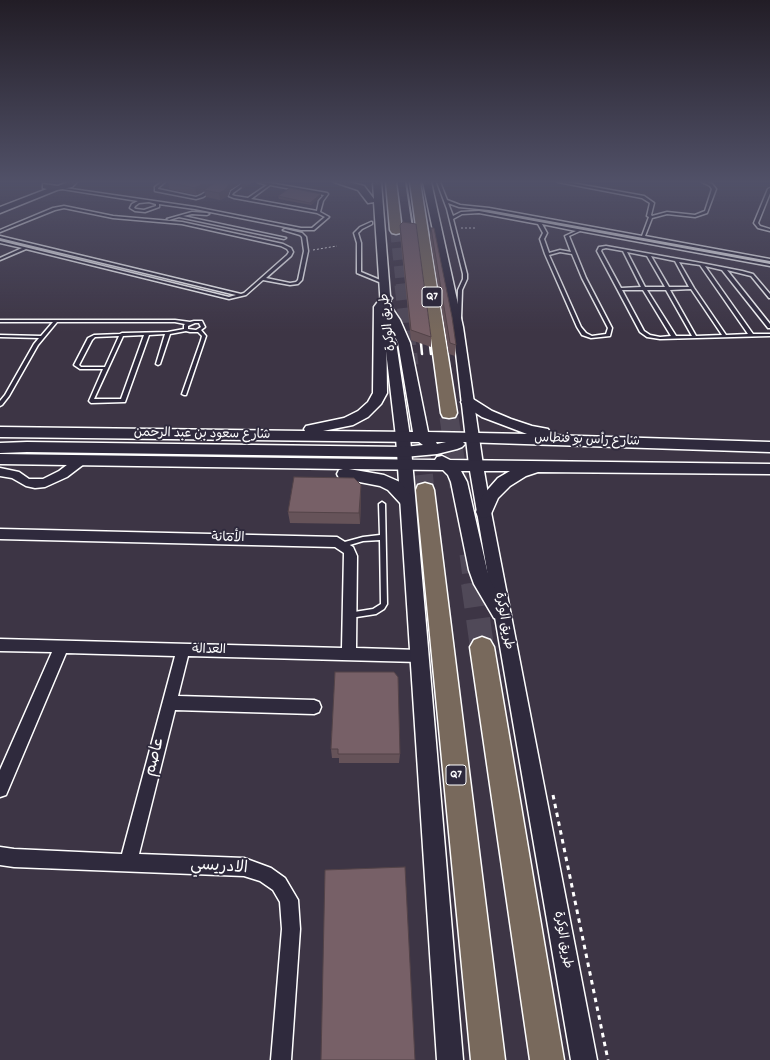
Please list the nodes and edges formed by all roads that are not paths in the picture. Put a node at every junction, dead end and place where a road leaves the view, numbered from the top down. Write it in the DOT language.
graph roads {
  1 [pos="216,231"];
  2 [pos="254,231"];
  3 [pos="289,231"];
  4 [pos="358,231"];
  5 [pos="380,231"];
  6 [pos="422,231"];
  7 [pos="438,231"];
  8 [pos="455,231"];
  9 [pos="544,231"];
  10 [pos="575,231"];
  11 [pos="586,231"];
  12 [pos="613,231"];
  13 [pos="645,231"];
  14 [pos="0,237"];
  15 [pos="643,237"];
  16 [pos="284,238"];
  17 [pos="0,242"];
  18 [pos="26,248"];
  19 [pos="673,248"];
  20 [pos="624,250"];
  21 [pos="574,253"];
  22 [pos="548,254"];
  23 [pos="648,254"];
  24 [pos="677,256"];
  25 [pos="0,259"];
  26 [pos="744,260"];
  27 [pos="770,260"];
  28 [pos="702,264"];
  29 [pos="770,265"];
  30 [pos="724,268"];
  31 [pos="770,269"];
  32 [pos="263,279"];
  33 [pos="384,282"];
  34 [pos="667,288"];
  35 [pos="692,288"];
  36 [pos="619,289"];
  37 [pos="644,289"];
  38 [pos="242,296"];
  39 [pos="770,297"];
  40 [pos="386,303"];
  41 [pos="0,321"];
  42 [pos="56,321"];
  43 [pos="188,324"];
  44 [pos="458,327"];
  45 [pos="770,327"];
  46 [pos="186,330"];
  47 [pos="200,330"];
  48 [pos="168,333"];
  49 [pos="122,334"];
  50 [pos="147,334"];
  51 [pos="751,335"];
  52 [pos="770,335"];
  53 [pos="0,336"];
  54 [pos="725,336"];
  55 [pos="42,337"];
  56 [pos="674,337"];
  57 [pos="696,337"];
  58 [pos="158,364"];
  59 [pos="105,368"];
  60 [pos="184,394"];
  61 [pos="468,402"];
  62 [pos="0,404"];
  63 [pos="449,412"];
  64 [pos="0,432"];
  65 [pos="270,436"];
  66 [pos="473,443"];
  67 [pos="707,444"];
  68 [pos="770,447"];
  69 [pos="0,448"];
  70 [pos="404,452"];
  71 [pos="435,452"];
  72 [pos="770,452"];
  73 [pos="0,458"];
  74 [pos="80,461"];
  75 [pos="254,463"];
  76 [pos="476,465"];
  77 [pos="542,466"];
  78 [pos="769,470"];
  79 [pos="0,472"];
  80 [pos="416,495"];
  81 [pos="382,504"];
  82 [pos="484,512"];
  83 [pos="0,534"];
  84 [pos="383,537"];
  85 [pos="343,545"];
  86 [pos="501,612"];
  87 [pos="350,614"];
  88 [pos="0,645"];
  89 [pos="61,647"];
  90 [pos="482,647"];
  91 [pos="183,650"];
  92 [pos="349,654"];
  93 [pos="418,656"];
  94 [pos="170,702"];
  95 [pos="314,707"];
  96 [pos="0,789"];
  97 [pos="0,856"];
  98 [pos="128,863"];
  99 [pos="282,1060"];
  100 [pos="450,1060"];
  101 [pos="488,1060"];
  102 [pos="547,1060"];
  103 [pos="584,1060"];
  1 -- 32 [label="lane"];
  2 -- 16 [label="lane"];
  3 -- 32 [label="lane"];
  4 -- 33 [label="lane"];
  5 -- 33 [label="street, طريق الوكرة"];
  6 -- 63 [label="highway, Q7"];
  7 -- 44 [label="street, طريق الوكرة"];
  8 -- 44 [label="lane"];
  9 -- 22 [label="lane"];
  10 -- 21 [label="lane"];
  11 -- 19 [label="lane"];
  12 -- 15 [label="lane"];
  13 -- 15 [label="lane"];
  14 -- 38 [label="lane"];
  15 -- 27 [label="lane"];
  17 -- 18 [label="lane"];
  18 -- 25 [label="lane"];
  18 -- 38 [label="lane"];
  19 -- 24 [label="lane"];
  19 -- 26 [label="lane"];
  20 -- 23 [label="lane"];
  20 -- 36 [label="lane"];
  20 -- 37 [label="lane"];
  21 -- 22 [label="lane"];
  21 -- 22 [label="lane"];
  23 -- 24 [label="lane"];
  23 -- 34 [label="lane"];
  24 -- 28 [label="lane"];
  24 -- 35 [label="lane"];
  26 -- 29 [label="lane"];
  26 -- 31 [label="lane"];
  28 -- 30 [label="lane"];
  28 -- 51 [label="lane"];
  30 -- 39 [label="lane"];
  30 -- 45 [label="lane"];
  32 -- 38 [label="lane"];
  33 -- 40 [label="street, طريق الوكرة"];
  34 -- 35 [label="lane"];
  34 -- 37 [label="lane"];
  34 -- 57 [label="lane"];
  35 -- 54 [label="lane"];
  36 -- 37 [label="lane"];
  36 -- 56 [label="lane"];
  37 -- 56 [label="lane"];
  40 -- 65 [label="main road"];
  40 -- 70 [label="street, طريق الوكرة"];
  40 -- 71 [label="main road"];
  41 -- 42 [label="lane"];
  42 -- 43 [label="lane"];
  42 -- 55 [label="lane"];
  43 -- 46 [label="lane"];
  43 -- 47 [label="lane"];
  44 -- 61 [label="street, طريق الوكرة"];
  46 -- 47 [label="lane"];
  46 -- 48 [label="lane"];
  47 -- 60 [label="lane"];
  48 -- 50 [label="lane"];
  48 -- 58 [label="lane"];
  49 -- 50 [label="lane"];
  49 -- 59 [label="lane"];
  49 -- 59 [label="lane"];
  50 -- 59 [label="lane"];
  51 -- 52 [label="lane"];
  51 -- 54 [label="lane"];
  53 -- 55 [label="lane"];
  54 -- 57 [label="lane"];
  55 -- 62 [label="lane"];
  56 -- 57 [label="lane"];
  61 -- 66 [label="street, طريق الوكرة"];
  61 -- 67 [label="main road"];
  64 -- 65 [label="main road, شارع سعود بن عبد الرحمن"];
  65 -- 70 [label="main road, شارع سعود بن عبد الرحمن"];
  66 -- 67 [label="main road, شارع رأس بو فنطاس"];
  66 -- 71 [label="main road"];
  66 -- 71 [label="main road, شارع رأس بو فنطاس"];
  66 -- 72 [label="main road"];
  66 -- 76 [label="street, طريق الوكرة"];
  67 -- 68 [label="main road, شارع رأس بو فنطاس"];
  69 -- 70 [label="main road"];
  70 -- 71 [label="main road, شارع رأس بو فنطاس"];
  70 -- 71 [label="main road"];
  70 -- 75 [label="main road, شارع سعود بن عبد الرحمن"];
  70 -- 80 [label="street, طريق الوكرة"];
  71 -- 76 [label="main road, شارع رأس بو فنطاس"];
  71 -- 86 [label="main road"];
  73 -- 74 [label="main road, شارع سعود بن عبد الرحمن"];
  74 -- 75 [label="main road, شارع سعود بن عبد الرحمن"];
  74 -- 79 [label="street"];
  75 -- 80 [label="main road"];
  76 -- 77 [label="main road, شارع رأس بو فنطاس"];
  76 -- 82 [label="street, طريق الوكرة"];
  77 -- 78 [label="main road, شارع رأس بو فنطاس"];
  77 -- 82 [label="main road"];
  80 -- 93 [label="street, طريق الوكرة"];
  80 -- 101 [label="highway, طريق الوكرة / Q7"];
  81 -- 84 [label="lane"];
  82 -- 86 [label="street, طريق الوكرة"];
  83 -- 85 [label="street, الأمانة"];
  84 -- 85 [label="lane"];
  84 -- 87 [label="lane"];
  85 -- 87 [label="street"];
  86 -- 103 [label="street, طريق الوكرة"];
  87 -- 92 [label="street"];
  88 -- 89 [label="street, العدالة"];
  89 -- 91 [label="street, العدالة"];
  89 -- 96 [label="street"];
  90 -- 102 [label="highway, طريق الوكرة"];
  91 -- 92 [label="street, العدالة"];
  91 -- 94 [label="street, عاصم"];
  92 -- 93 [label="street, العدالة"];
  93 -- 100 [label="street, طريق الوكرة"];
  94 -- 95 [label="street"];
  94 -- 98 [label="street, عاصم"];
  97 -- 98 [label="street, الادريسي"];
  98 -- 99 [label="street, الادريسي"];
}
